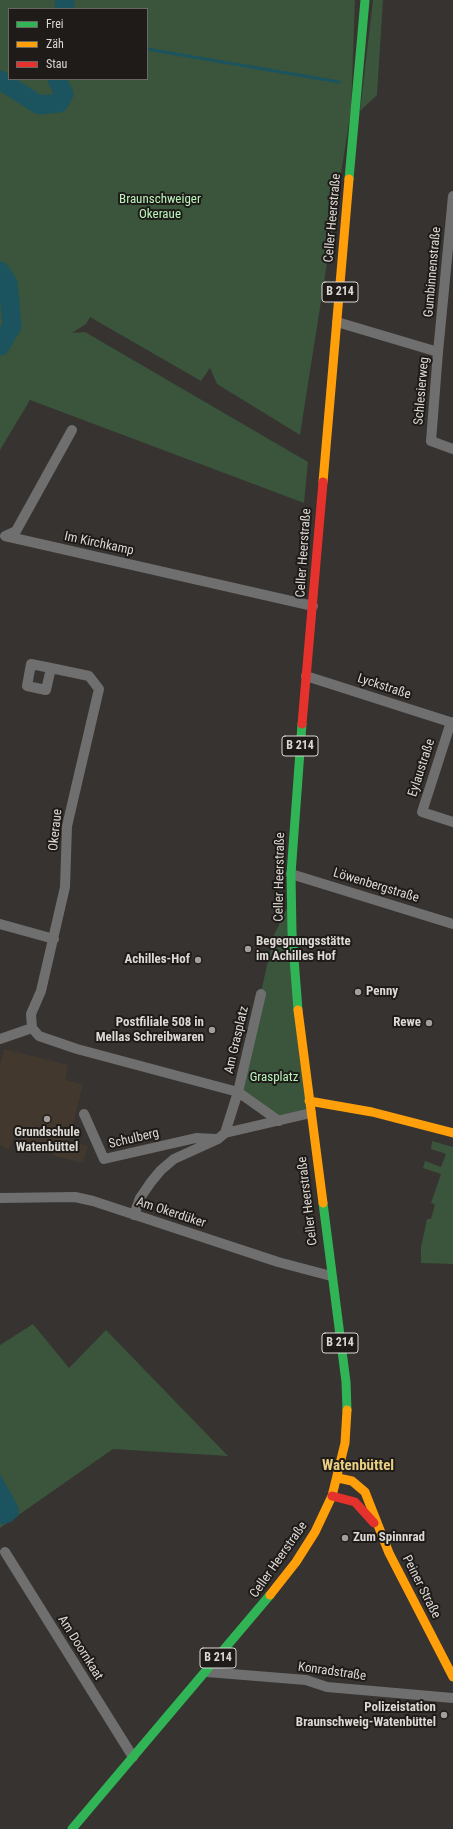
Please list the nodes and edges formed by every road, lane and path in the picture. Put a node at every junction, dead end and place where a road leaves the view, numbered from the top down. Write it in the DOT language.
graph roads {
  1 [pos="365,0"];
  2 [pos="453,196"];
  3 [pos="338,322"];
  4 [pos="438,352"];
  5 [pos="72,430"];
  6 [pos="453,449"];
  7 [pos="313,606"];
  8 [pos="51,668"];
  9 [pos="306,676"];
  10 [pos="452,723"];
  11 [pos="453,822"];
  12 [pos="291,874"];
  13 [pos="0,924"];
  14 [pos="453,924"];
  15 [pos="54,939"];
  16 [pos="261,994"];
  17 [pos="32,1028"];
  18 [pos="0,1039"];
  19 [pos="238,1092"];
  20 [pos="309,1101"];
  21 [pos="372,1112"];
  22 [pos="311,1113"];
  23 [pos="84,1114"];
  24 [pos="279,1121"];
  25 [pos="453,1133"];
  26 [pos="222,1136"];
  27 [pos="0,1198"];
  28 [pos="134,1215"];
  29 [pos="330,1276"];
  30 [pos="338,1478"];
  31 [pos="332,1496"];
  32 [pos="378,1529"];
  33 [pos="5,1552"];
  34 [pos="207,1672"];
  35 [pos="453,1677"];
  36 [pos="453,1698"];
  37 [pos="133,1758"];
  38 [pos="72,1829"];
  1 -- 3 [label="main road, Celler Heerstraße / B 214"];
  2 -- 4 [label="street, Gumbinnenstraße"];
  3 -- 4 [label="street, Schlesierweg"];
  3 -- 7 [label="main road, Celler Heerstraße / B 214"];
  4 -- 6 [label="street, Schlesierweg"];
  5 -- 7 [label="street, Im Kirchkamp"];
  7 -- 9 [label="main road, Celler Heerstraße / B 214"];
  8 -- 15 [label="street, Okeraue"];
  9 -- 10 [label="street, Lyckstraße"];
  9 -- 12 [label="main road, Celler Heerstraße / B 214"];
  10 -- 11 [label="street, Eylaustraße"];
  12 -- 14 [label="street, Löwenbergstraße"];
  12 -- 20 [label="main road, Celler Heerstraße / B 214"];
  13 -- 15 [label="street"];
  15 -- 17 [label="street, Okeraue"];
  16 -- 19 [label="street, Am Grasplatz"];
  17 -- 18 [label="street"];
  17 -- 19 [label="street"];
  19 -- 24 [label="street, Am Grasplatz"];
  19 -- 26 [label="street, Am Grasplatz"];
  20 -- 21 [label="main road"];
  20 -- 22 [label="main road, Celler Heerstraße / B 214"];
  21 -- 22 [label="main road"];
  21 -- 25 [label="main road"];
  22 -- 24 [label="street"];
  22 -- 29 [label="main road, Celler Heerstraße / B 214"];
  23 -- 26 [label="street, Schulberg"];
  24 -- 26 [label="street"];
  26 -- 28 [label="street"];
  27 -- 28 [label="street, Am Okerdüker"];
  28 -- 29 [label="street, Am Okerdüker"];
  29 -- 30 [label="main road, Celler Heerstraße / B 214"];
  30 -- 31 [label="main road, Celler Heerstraße / B 214"];
  30 -- 32 [label="main road, Peiner Straße"];
  31 -- 32 [label="main road, Peiner Straße"];
  31 -- 34 [label="main road, Celler Heerstraße / B 214"];
  32 -- 35 [label="main road, Peiner Straße"];
  33 -- 37 [label="street, Am Doornkaat"];
  34 -- 36 [label="street, Konradstraße"];
  34 -- 37 [label="main road, Celler Heerstraße / B 214"];
  37 -- 38 [label="main road, Celler Heerstraße / B 214"];
}
